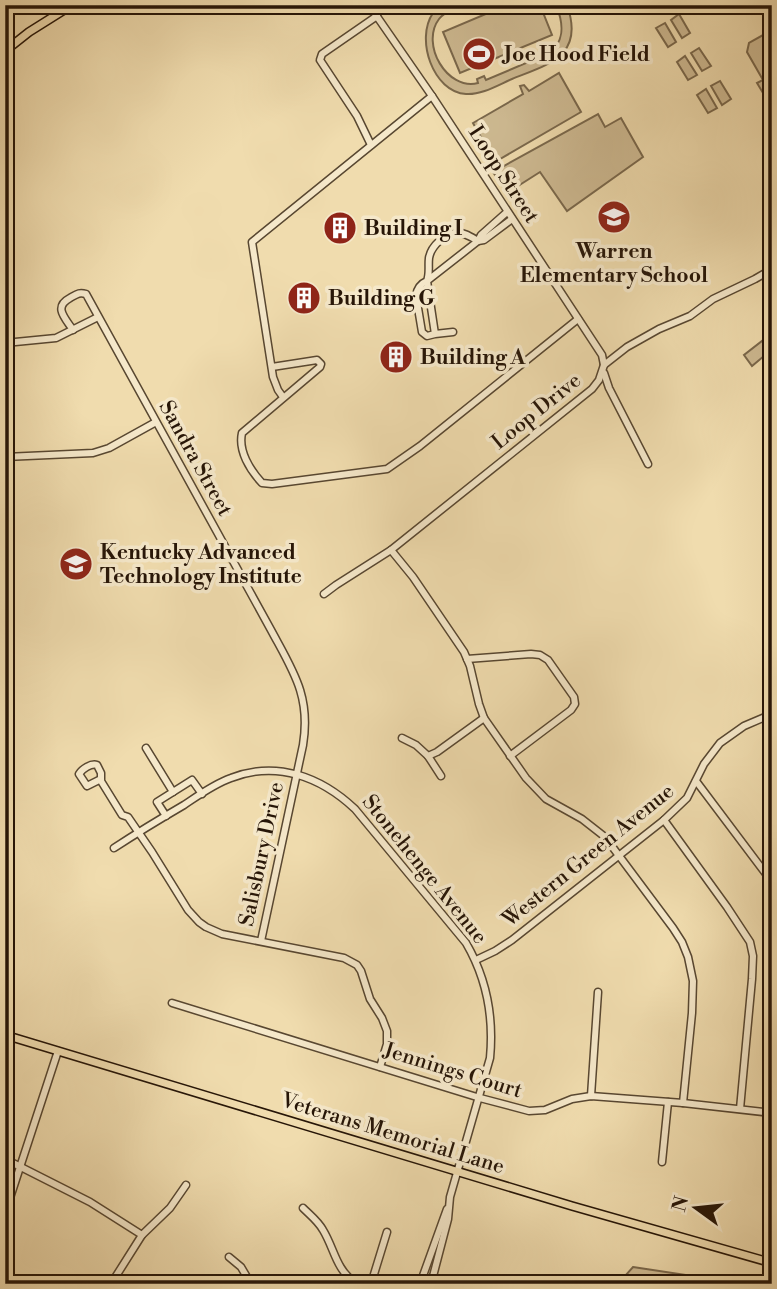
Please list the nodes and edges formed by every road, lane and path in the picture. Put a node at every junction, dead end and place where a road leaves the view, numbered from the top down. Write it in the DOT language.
graph roads {
  1 [pos="72,5"];
  2 [pos="369,5"];
  3 [pos="377,16"];
  4 [pos="5,30"];
  5 [pos="14,44"];
  6 [pos="5,51"];
  7 [pos="432,96"];
  8 [pos="371,145"];
  9 [pos="509,215"];
  10 [pos="478,241"];
  11 [pos="429,268"];
  12 [pos="772,269"];
  13 [pos="438,272"];
  14 [pos="427,281"];
  15 [pos="98,317"];
  16 [pos="578,318"];
  17 [pos="73,330"];
  18 [pos="453,331"];
  19 [pos="435,334"];
  20 [pos="5,343"];
  21 [pos="272,368"];
  22 [pos="604,368"];
  23 [pos="283,397"];
  24 [pos="156,422"];
  25 [pos="5,457"];
  26 [pos="648,464"];
  27 [pos="391,550"];
  28 [pos="324,594"];
  29 [pos="467,659"];
  30 [pos="772,714"];
  31 [pos="484,718"];
  32 [pos="401,738"];
  33 [pos="146,748"];
  34 [pos="428,756"];
  35 [pos="510,756"];
  36 [pos="296,774"];
  37 [pos="441,776"];
  38 [pos="101,779"];
  39 [pos="696,781"];
  40 [pos="173,792"];
  41 [pos="202,793"];
  42 [pos="166,816"];
  43 [pos="664,820"];
  44 [pos="138,832"];
  45 [pos="114,848"];
  46 [pos="620,856"];
  47 [pos="772,864"];
  48 [pos="764,871"];
  49 [pos="772,882"];
  50 [pos="261,941"];
  51 [pos="476,960"];
  52 [pos="598,992"];
  53 [pos="172,1003"];
  54 [pos="5,1035"];
  55 [pos="58,1051"];
  56 [pos="380,1067"];
  57 [pos="591,1096"];
  58 [pos="480,1098"];
  59 [pos="668,1102"];
  60 [pos="684,1103"];
  61 [pos="740,1109"];
  62 [pos="772,1113"];
  63 [pos="5,1159"];
  64 [pos="662,1162"];
  65 [pos="21,1168"];
  66 [pos="458,1171"];
  67 [pos="186,1185"];
  68 [pos="450,1197"];
  69 [pos="303,1208"];
  70 [pos="5,1213"];
  71 [pos="387,1232"];
  72 [pos="142,1235"];
  73 [pos="229,1257"];
  74 [pos="772,1263"];
  75 [pos="111,1284"];
  76 [pos="251,1284"];
  77 [pos="356,1284"];
  78 [pos="371,1284"];
  79 [pos="420,1284"];
  80 [pos="431,1284"];
  1 -- 5 [label="main road"];
  2 -- 3 [label="street, Loop Street"];
  3 -- 7 [label="street, Loop Street"];
  3 -- 8 [label="street"];
  4 -- 5 [label="street"];
  5 -- 6 [label="main road"];
  7 -- 8 [label="street"];
  7 -- 9 [label="street, Loop Street"];
  8 -- 21 [label="street"];
  9 -- 10 [label="street"];
  9 -- 16 [label="street, Loop Street"];
  10 -- 11 [label="street"];
  10 -- 13 [label="street"];
  11 -- 13 [label="street"];
  11 -- 14 [label="street"];
  12 -- 22 [label="street, Loop Drive"];
  13 -- 14 [label="street"];
  14 -- 19 [label="street"];
  14 -- 19 [label="street"];
  15 -- 17 [label="street"];
  15 -- 17 [label="street, Sandra Street"];
  15 -- 24 [label="street, Sandra Street"];
  16 -- 22 [label="street, Loop Street"];
  16 -- 23 [label="street"];
  17 -- 20 [label="street"];
  18 -- 19 [label="street"];
  21 -- 23 [label="street"];
  21 -- 23 [label="street"];
  22 -- 26 [label="street, Loop Street"];
  22 -- 27 [label="street, Loop Drive"];
  24 -- 25 [label="street"];
  24 -- 36 [label="street, Sandra Street"];
  27 -- 28 [label="street, Loop Drive"];
  27 -- 29 [label="street"];
  29 -- 31 [label="street"];
  29 -- 35 [label="street"];
  30 -- 39 [label="street, Western Green Avenue"];
  31 -- 34 [label="street"];
  31 -- 35 [label="street"];
  32 -- 34 [label="street"];
  33 -- 40 [label="street"];
  34 -- 37 [label="street"];
  35 -- 46 [label="street"];
  36 -- 41 [label="street, Stonehenge Avenue"];
  36 -- 50 [label="street, Salisbury Drive"];
  36 -- 51 [label="street, Stonehenge Avenue"];
  38 -- 44 [label="street"];
  39 -- 43 [label="street, Western Green Avenue"];
  39 -- 48 [label="street"];
  40 -- 41 [label="street"];
  40 -- 42 [label="street"];
  41 -- 42 [label="street, Stonehenge Avenue"];
  42 -- 44 [label="street, Stonehenge Avenue"];
  43 -- 46 [label="street, Western Green Avenue"];
  43 -- 61 [label="street"];
  44 -- 45 [label="street, Stonehenge Avenue"];
  44 -- 50 [label="street"];
  46 -- 51 [label="street, Western Green Avenue"];
  46 -- 60 [label="street"];
  47 -- 48 [label="street"];
  48 -- 49 [label="street"];
  50 -- 56 [label="street"];
  51 -- 58 [label="street, Stonehenge Avenue"];
  52 -- 57 [label="street"];
  53 -- 56 [label="street, Jennings Court"];
  54 -- 55 [label="main road, Veterans Memorial Lane"];
  55 -- 65 [label="street"];
  55 -- 66 [label="main road, Veterans Memorial Lane"];
  56 -- 58 [label="street, Jennings Court"];
  57 -- 58 [label="street, Jennings Court"];
  57 -- 59 [label="street, Jennings Court"];
  58 -- 66 [label="street, Stonehenge Avenue"];
  59 -- 60 [label="street, Jennings Court"];
  59 -- 64 [label="street"];
  60 -- 61 [label="street, Jennings Court"];
  61 -- 62 [label="street, Jennings Court"];
  63 -- 65 [label="street"];
  65 -- 70 [label="street"];
  65 -- 72 [label="street"];
  66 -- 68 [label="street, Stonehenge Avenue"];
  66 -- 74 [label="main road, Veterans Memorial Lane"];
  67 -- 72 [label="street"];
  68 -- 79 [label="street"];
  68 -- 80 [label="street"];
  69 -- 77 [label="street"];
  71 -- 78 [label="street"];
  72 -- 75 [label="street"];
  73 -- 76 [label="street"];
}
